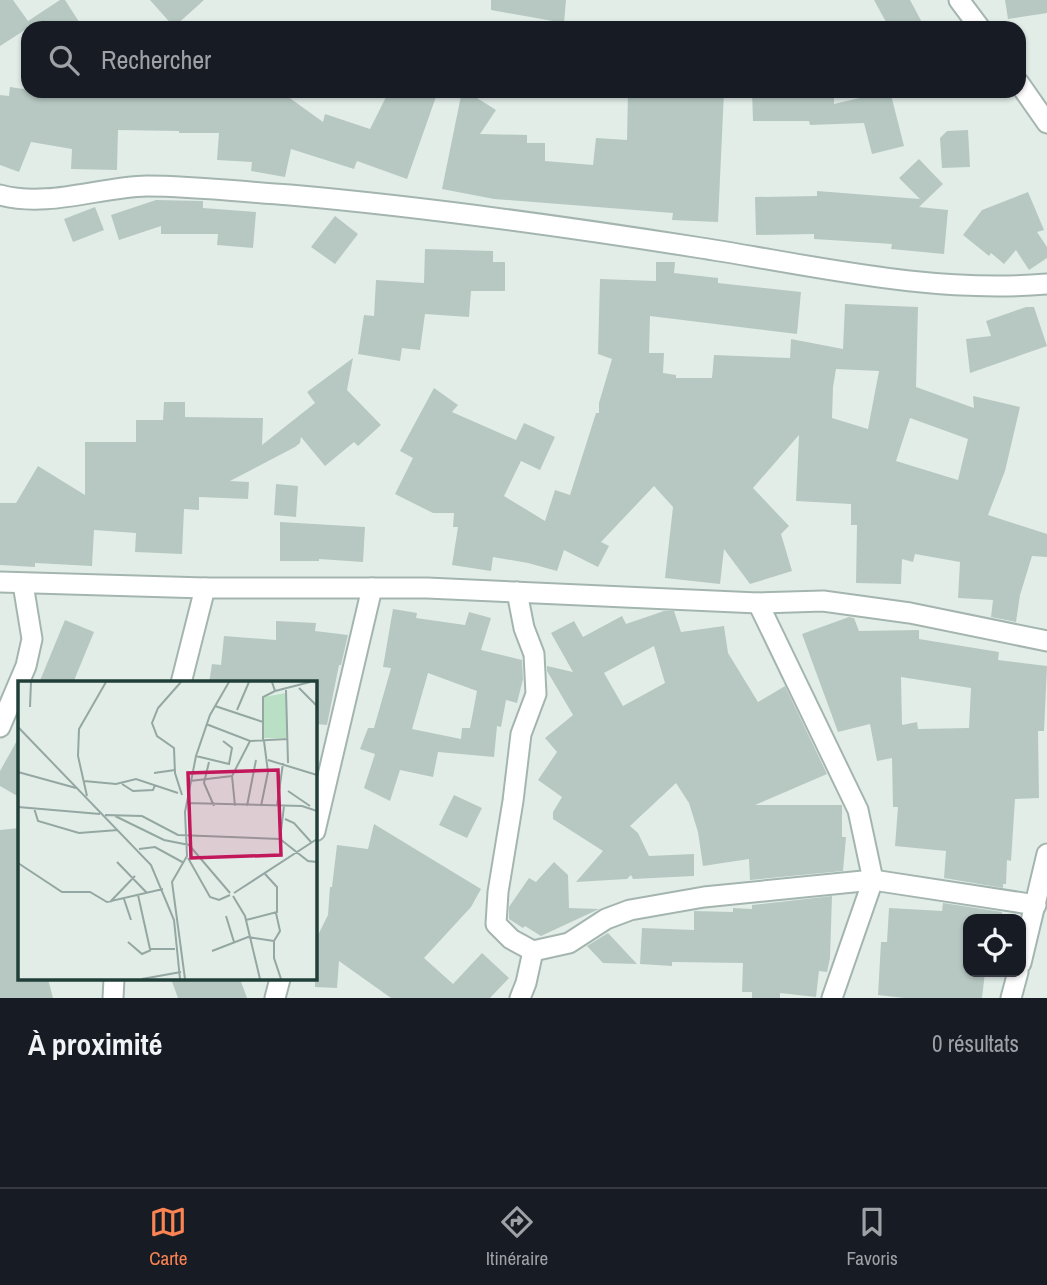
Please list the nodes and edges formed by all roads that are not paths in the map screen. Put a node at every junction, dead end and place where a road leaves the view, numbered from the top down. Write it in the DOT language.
graph roads {
  1 [pos="958,0"];
  2 [pos="974,21"];
  3 [pos="1026,93"];
  4 [pos="1047,123"];
  5 [pos="1,198"];
  6 [pos="1047,284"];
  7 [pos="0,582"];
  8 [pos="23,584"];
  9 [pos="205,588"];
  10 [pos="372,588"];
  11 [pos="517,592"];
  12 [pos="758,603"];
  13 [pos="1047,641"];
  14 [pos="20,681"];
  15 [pos="181,681"];
  16 [pos="18,685"];
  17 [pos="0,727"];
  18 [pos="317,822"];
  19 [pos="1047,854"];
  20 [pos="873,880"];
  21 [pos="1036,905"];
  22 [pos="1026,943"];
  23 [pos="533,951"];
  24 [pos="1017,977"];
  25 [pos="279,981"];
  26 [pos="275,998"];
  27 [pos="520,998"];
  28 [pos="832,998"];
  29 [pos="1012,998"];
  1 -- 2 [label="street"];
  3 -- 4 [label="street"];
  5 -- 6 [label="street"];
  7 -- 8 [label="street"];
  8 -- 9 [label="street"];
  8 -- 14 [label="street"];
  9 -- 10 [label="street"];
  9 -- 15 [label="street"];
  10 -- 11 [label="street"];
  10 -- 18 [label="street"];
  11 -- 12 [label="street"];
  11 -- 23 [label="street"];
  12 -- 13 [label="street"];
  12 -- 20 [label="street"];
  16 -- 17 [label="street"];
  19 -- 21 [label="street"];
  20 -- 21 [label="street"];
  20 -- 23 [label="street"];
  20 -- 28 [label="street"];
  21 -- 22 [label="street"];
  23 -- 27 [label="street"];
  24 -- 29 [label="street"];
  25 -- 26 [label="street"];
}
